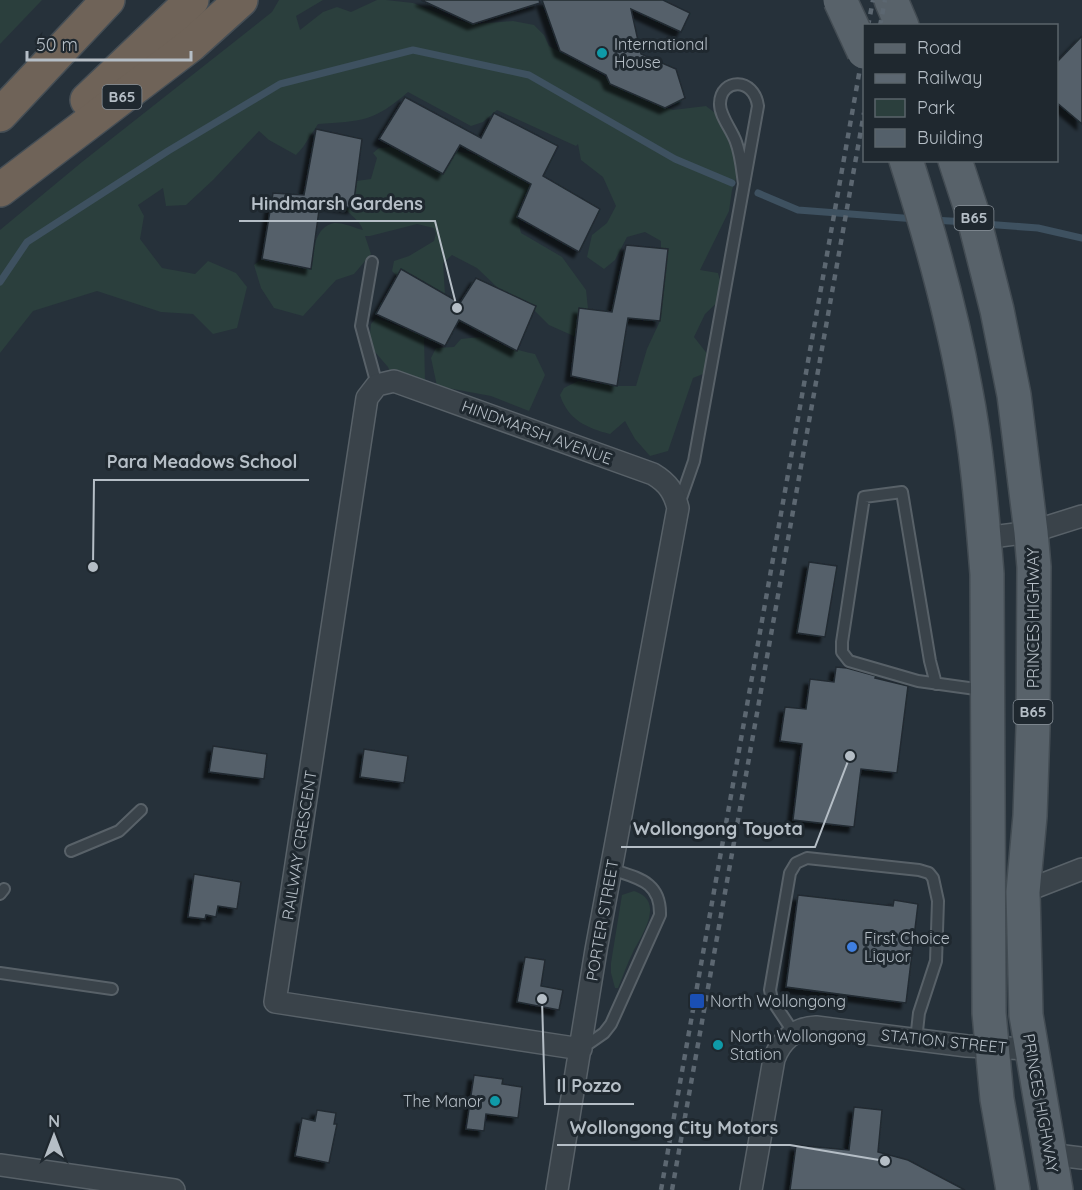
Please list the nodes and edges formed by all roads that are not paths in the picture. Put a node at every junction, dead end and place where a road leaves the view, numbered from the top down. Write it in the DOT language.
graph roads {
  1 [pos="87,0"];
  2 [pos="108,0"];
  3 [pos="192,0"];
  4 [pos="241,0"];
  5 [pos="840,0"];
  6 [pos="891,0"];
  7 [pos="901,24"];
  8 [pos="863,49"];
  9 [pos="4,112"];
  10 [pos="907,162"];
  11 [pos="956,162"];
  12 [pos="0,182"];
  13 [pos="744,184"];
  14 [pos="0,190"];
  15 [pos="372,262"];
  16 [pos="377,385"];
  17 [pos="678,508"];
  18 [pos="1082,516"];
  19 [pos="1031,532"];
  20 [pos="984,538"];
  21 [pos="936,684"];
  22 [pos="988,691"];
  23 [pos="141,810"];
  24 [pos="71,851"];
  25 [pos="611,869"];
  26 [pos="1082,869"];
  27 [pos="1023,892"];
  28 [pos="0,973"];
  29 [pos="112,989"];
  30 [pos="791,1035"];
  31 [pos="916,1040"];
  32 [pos="991,1047"];
  33 [pos="581,1049"];
  34 [pos="1030,1049"];
  35 [pos="1048,1154"];
  36 [pos="1082,1158"];
  37 [pos="0,1165"];
  38 [pos="1010,1176"];
  39 [pos="174,1190"];
  40 [pos="557,1190"];
  41 [pos="751,1190"];
  42 [pos="1056,1190"];
  1 -- 9 [label="highway"];
  2 -- 9 [label="highway"];
  3 -- 12 [label="highway"];
  4 -- 14 [label="highway, B65"];
  5 -- 8 [label="main road, bridge"];
  6 -- 7 [label="main road"];
  10 -- 20 [label="main road"];
  11 -- 19 [label="main road, PRINCES HIGHWAY / B65"];
  13 -- 13 [label="lane"];
  13 -- 17 [label="lane"];
  15 -- 16 [label="lane"];
  16 -- 17 [label="street, HINDMARSH AVENUE"];
  16 -- 33 [label="street, RAILWAY CRESCENT"];
  17 -- 25 [label="street, PORTER STREET"];
  18 -- 19 [label="street"];
  19 -- 20 [label="street"];
  19 -- 27 [label="main road, PRINCES HIGHWAY / B65"];
  20 -- 22 [label="main road"];
  21 -- 21 [label="lane"];
  21 -- 22 [label="lane"];
  22 -- 32 [label="main road"];
  23 -- 24 [label="lane"];
  25 -- 33 [label="street, PORTER STREET"];
  25 -- 33 [label="lane"];
  26 -- 27 [label="street"];
  27 -- 34 [label="main road, PRINCES HIGHWAY / B65"];
  28 -- 29 [label="lane"];
  30 -- 31 [label="street, STATION STREET"];
  30 -- 31 [label="lane"];
  30 -- 41 [label="street"];
  31 -- 32 [label="street, STATION STREET"];
  32 -- 34 [label="street, STATION STREET"];
  32 -- 38 [label="main road"];
  33 -- 40 [label="street, PORTER STREET"];
  34 -- 35 [label="main road, PRINCES HIGHWAY / B65"];
  35 -- 36 [label="street"];
  35 -- 38 [label="main road"];
  35 -- 42 [label="main road, PRINCES HIGHWAY / B65"];
  37 -- 39 [label="street"];
}
